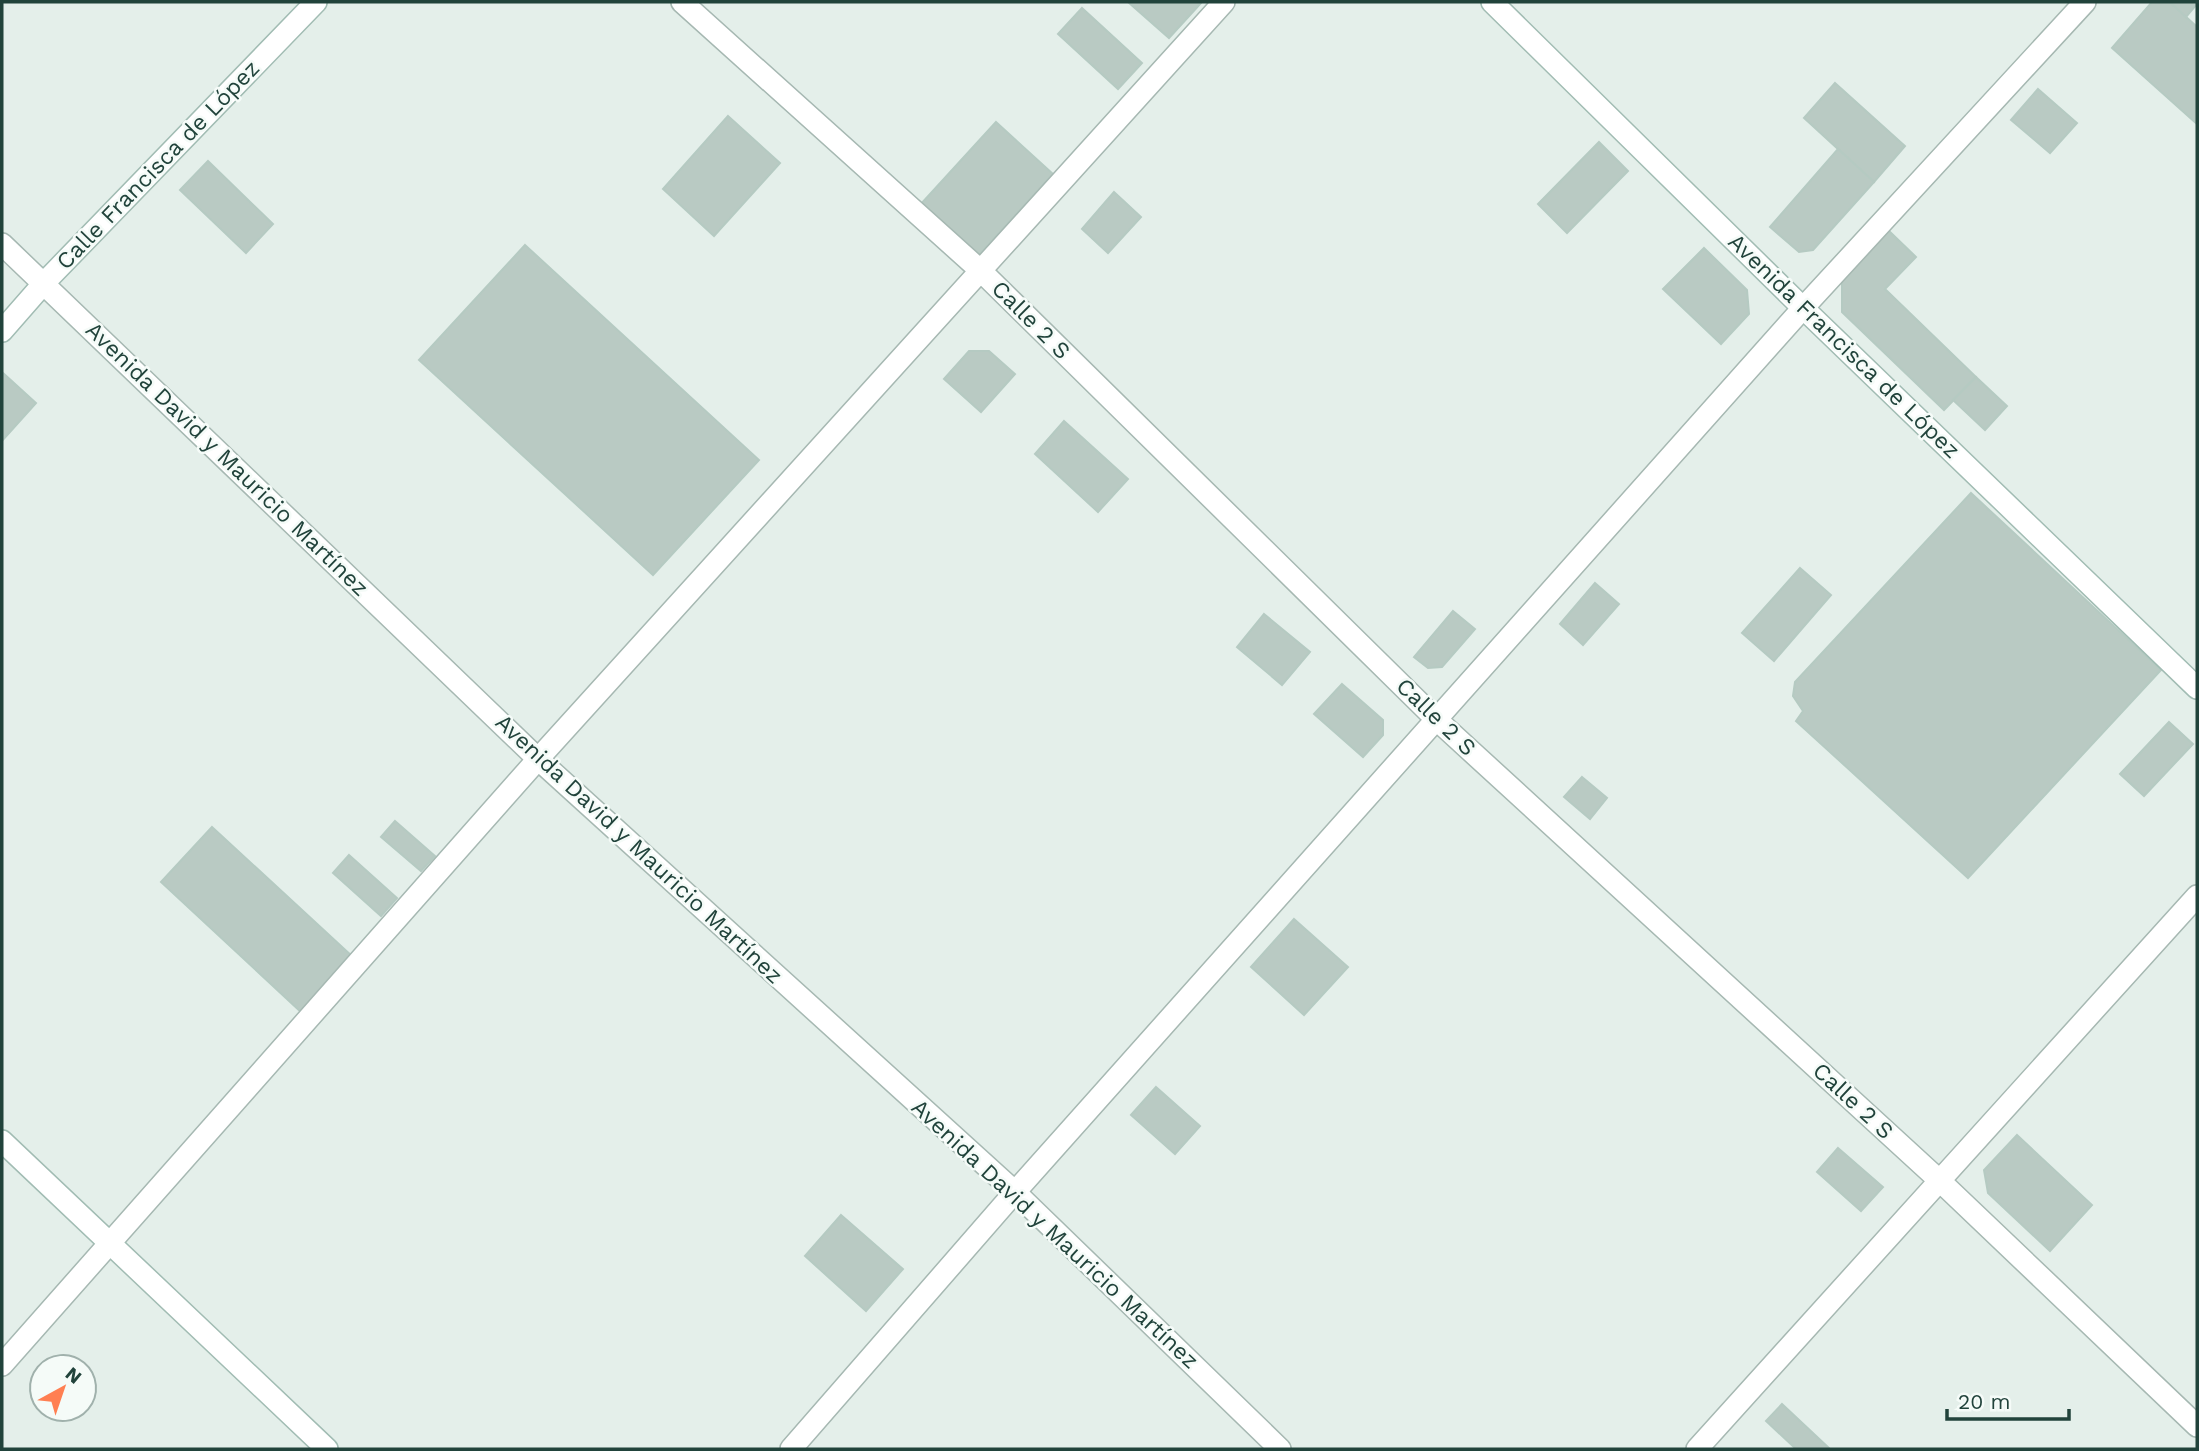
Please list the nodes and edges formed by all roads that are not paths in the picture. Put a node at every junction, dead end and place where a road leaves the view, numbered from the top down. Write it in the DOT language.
graph roads {
  1 [pos="316,2"];
  2 [pos="682,2"];
  3 [pos="1224,2"];
  4 [pos="1492,2"];
  5 [pos="2085,2"];
  6 [pos="2,244"];
  7 [pos="981,271"];
  8 [pos="44,283"];
  9 [pos="1803,308"];
  10 [pos="2,331"];
  11 [pos="2197,688"];
  12 [pos="1437,720"];
  13 [pos="538,759"];
  14 [pos="2197,896"];
  15 [pos="2,1141"];
  16 [pos="1940,1181"];
  17 [pos="1015,1192"];
  18 [pos="110,1244"];
  19 [pos="2,1366"];
  20 [pos="2197,1426"];
  21 [pos="327,1449"];
  22 [pos="791,1449"];
  23 [pos="1280,1449"];
  24 [pos="1698,1449"];
  1 -- 8 [label="street, Calle Francisca de López"];
  2 -- 7 [label="street, Calle 2 S"];
  3 -- 7 [label="street"];
  4 -- 9 [label="street, Avenida Francisca de López"];
  5 -- 9 [label="street"];
  6 -- 8 [label="street, Avenida David y Mauricio Martínez"];
  7 -- 12 [label="street, Calle 2 S"];
  7 -- 13 [label="street"];
  8 -- 10 [label="street, Calle Francisca de López"];
  8 -- 13 [label="street, Avenida David y Mauricio Martínez"];
  9 -- 11 [label="street, Avenida Francisca de López"];
  9 -- 12 [label="street"];
  12 -- 16 [label="street, Calle 2 S"];
  12 -- 17 [label="street"];
  13 -- 17 [label="street, Avenida David y Mauricio Martínez"];
  13 -- 18 [label="street"];
  14 -- 16 [label="street"];
  15 -- 18 [label="street"];
  16 -- 20 [label="street, Calle 2 S"];
  16 -- 24 [label="street"];
  17 -- 22 [label="street"];
  17 -- 23 [label="street, Avenida David y Mauricio Martínez"];
  18 -- 19 [label="street"];
  18 -- 21 [label="street"];
}
